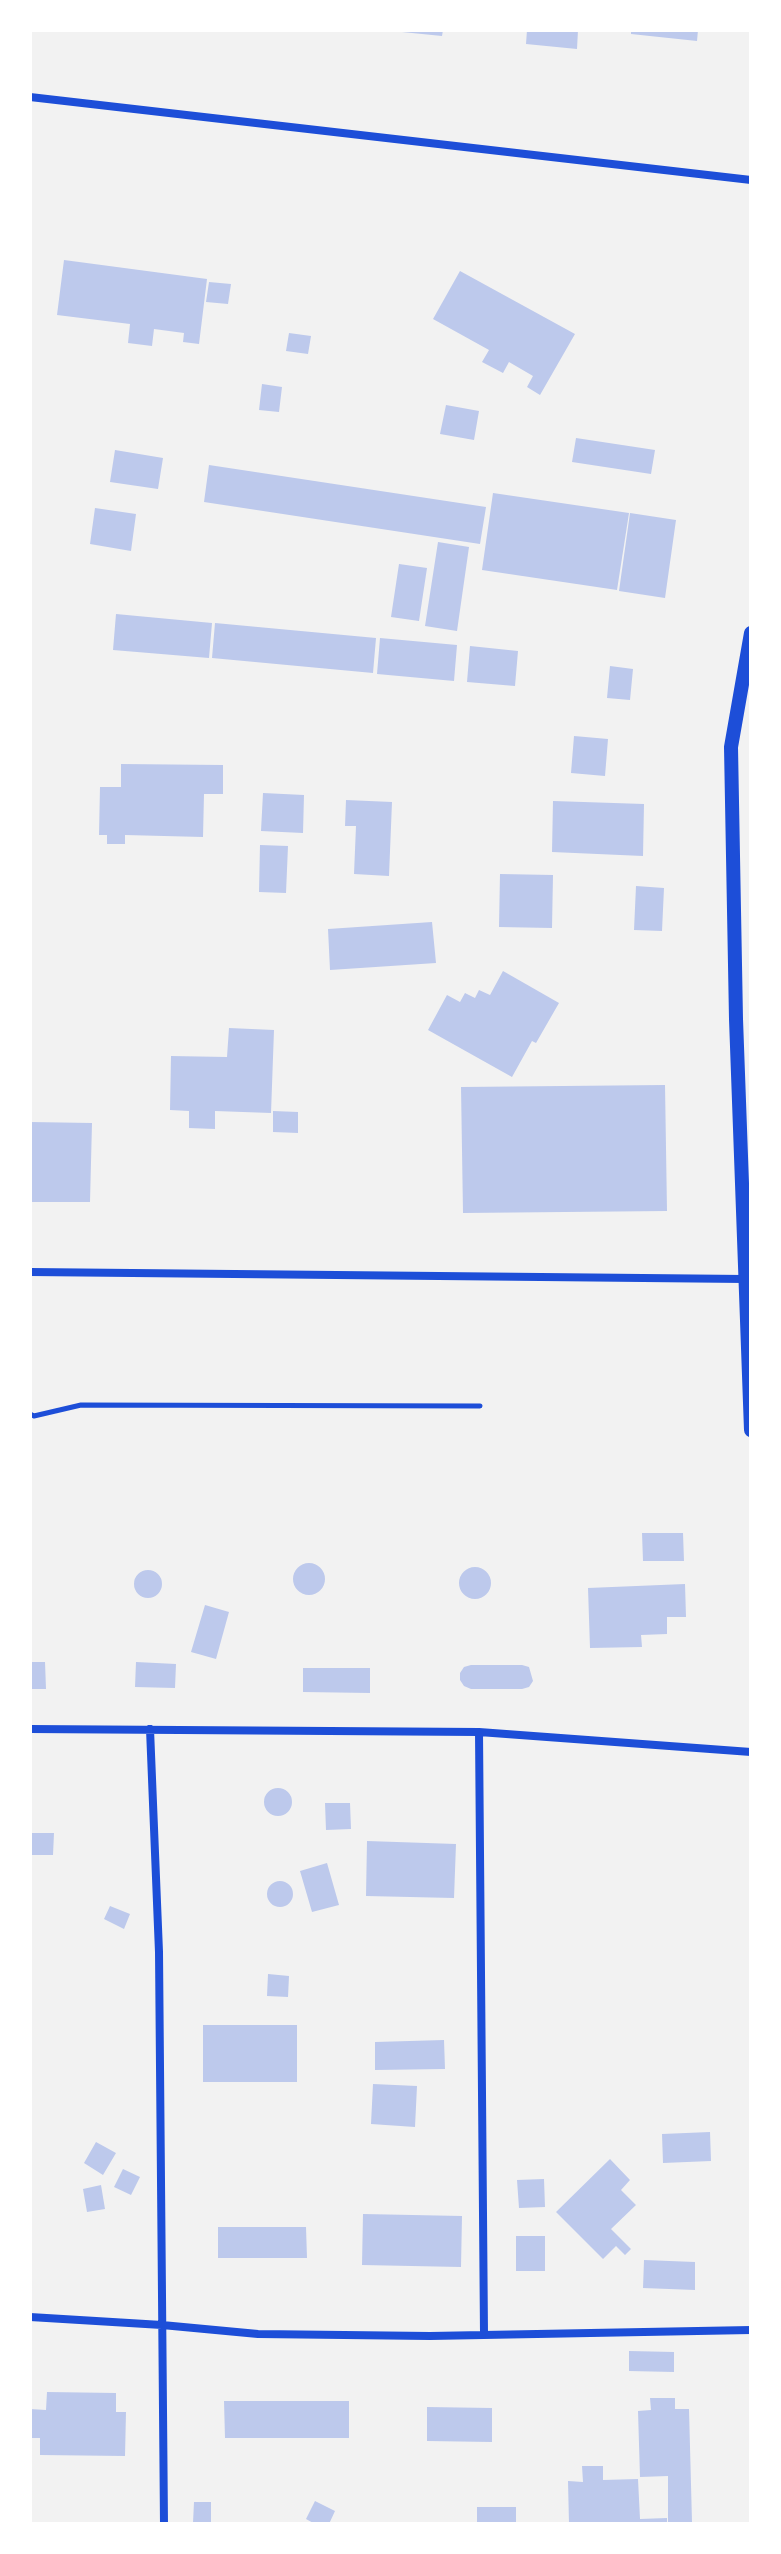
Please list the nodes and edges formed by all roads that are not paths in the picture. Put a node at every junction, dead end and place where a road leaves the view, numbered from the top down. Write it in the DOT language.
graph roads {
  1 [pos="30,97"];
  2 [pos="751,180"];
  3 [pos="750,643"];
  4 [pos="30,1272"];
  5 [pos="745,1279"];
  6 [pos="751,1430"];
  7 [pos="30,1729"];
  8 [pos="150,1729"];
  9 [pos="479,1732"];
  10 [pos="751,1752"];
  11 [pos="30,2317"];
  12 [pos="162,2325"];
  13 [pos="751,2330"];
  14 [pos="484,2334"];
  15 [pos="164,2524"];
  1 -- 2 [label="street"];
  3 -- 5 [label="street"];
  4 -- 5 [label="street"];
  5 -- 6 [label="street"];
  7 -- 8 [label="street"];
  8 -- 9 [label="street"];
  8 -- 12 [label="street"];
  9 -- 10 [label="street"];
  9 -- 14 [label="street"];
  11 -- 12 [label="street"];
  12 -- 14 [label="street"];
  12 -- 15 [label="street"];
  13 -- 14 [label="street"];
}
